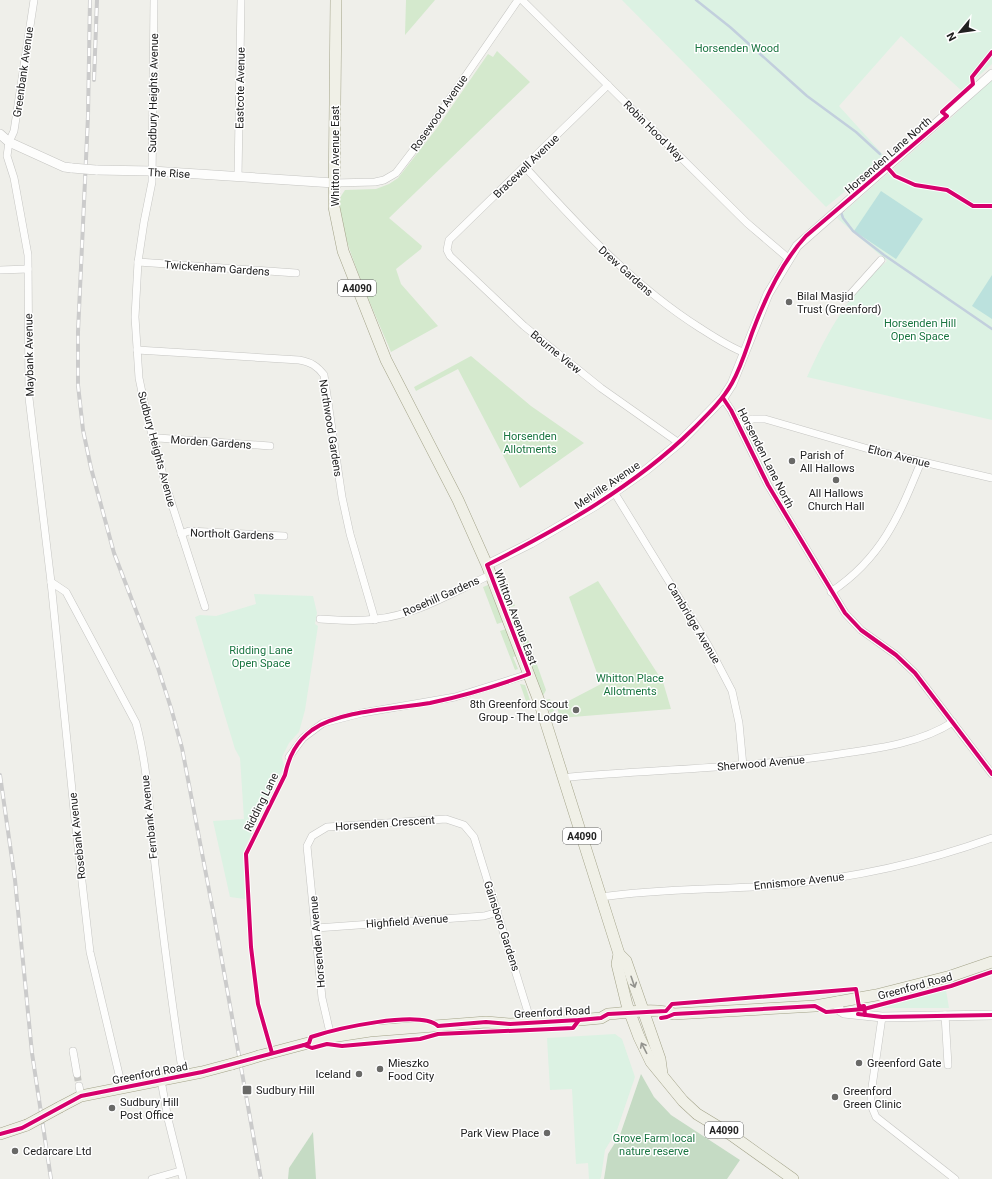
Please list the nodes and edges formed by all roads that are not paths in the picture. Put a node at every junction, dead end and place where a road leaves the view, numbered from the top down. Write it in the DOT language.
graph roads {
  1 [pos="34,0"];
  2 [pos="154,0"];
  3 [pos="241,0"];
  4 [pos="336,0"];
  5 [pos="518,0"];
  6 [pos="522,0"];
  7 [pos="992,74"];
  8 [pos="608,85"];
  9 [pos="0,134"];
  10 [pos="9,142"];
  11 [pos="525,167"];
  12 [pos="152,172"];
  13 [pos="238,177"];
  14 [pos="334,183"];
  15 [pos="447,247"];
  16 [pos="788,258"];
  17 [pos="882,260"];
  18 [pos="138,262"];
  19 [pos="28,269"];
  20 [pos="0,270"];
  21 [pos="296,273"];
  22 [pos="847,298"];
  23 [pos="137,350"];
  24 [pos="745,353"];
  25 [pos="723,398"];
  26 [pos="738,423"];
  27 [pos="153,440"];
  28 [pos="679,443"];
  29 [pos="270,446"];
  30 [pos="921,462"];
  31 [pos="992,478"];
  32 [pos="614,492"];
  33 [pos="181,534"];
  34 [pos="284,536"];
  35 [pos="489,570"];
  36 [pos="51,582"];
  37 [pos="831,592"];
  38 [pos="205,607"];
  39 [pos="320,619"];
  40 [pos="376,620"];
  41 [pos="529,674"];
  42 [pos="953,722"];
  43 [pos="289,757"];
  44 [pos="743,766"];
  45 [pos="992,774"];
  46 [pos="565,779"];
  47 [pos="469,831"];
  48 [pos="992,838"];
  49 [pos="307,846"];
  50 [pos="601,897"];
  51 [pos="498,912"];
  52 [pos="316,928"];
  53 [pos="619,954"];
  54 [pos="992,962"];
  55 [pos="838,1001"];
  56 [pos="645,1015"];
  57 [pos="945,1015"];
  58 [pos="992,1015"];
  59 [pos="631,1016"];
  60 [pos="882,1017"];
  61 [pos="531,1022"];
  62 [pos="331,1037"];
  63 [pos="73,1051"];
  64 [pos="948,1065"];
  65 [pos="77,1074"];
  66 [pos="662,1074"];
  67 [pos="183,1076"];
  68 [pos="161,1080"];
  69 [pos="122,1087"];
  70 [pos="0,1134"];
  71 [pos="180,1171"];
  72 [pos="152,1179"];
  73 [pos="183,1179"];
  74 [pos="793,1179"];
  75 [pos="955,1179"];
  1 -- 10 [label="street, Greenbank Avenue"];
  2 -- 12 [label="street, Sudbury Heights Avenue"];
  3 -- 13 [label="street, Eastcote Avenue"];
  4 -- 14 [label="main road, Whitton Avenue East / A4090"];
  5 -- 14 [label="street, Rosewood Avenue"];
  6 -- 8 [label="street, Robin Hood Way"];
  7 -- 16 [label="street, Horsenden Lane North"];
  8 -- 11 [label="street, Bracewell Avenue"];
  8 -- 16 [label="street, Robin Hood Way"];
  9 -- 10 [label="street"];
  10 -- 12 [label="street, The Rise, bridge"];
  10 -- 19 [label="street, Maybank Avenue"];
  11 -- 15 [label="street, Bracewell Avenue"];
  11 -- 24 [label="street, Drew Gardens"];
  12 -- 13 [label="street, The Rise"];
  12 -- 18 [label="street, Sudbury Heights Avenue"];
  13 -- 14 [label="street, The Rise"];
  14 -- 35 [label="main road, Whitton Avenue East / A4090"];
  15 -- 28 [label="street, Bourne View"];
  16 -- 24 [label="street, Horsenden Lane North"];
  17 -- 22 [label="street"];
  18 -- 21 [label="street, Twickenham Gardens"];
  18 -- 23 [label="street, Sudbury Heights Avenue"];
  19 -- 20 [label="street"];
  19 -- 36 [label="street, Maybank Avenue"];
  23 -- 27 [label="street, Sudbury Heights Avenue"];
  23 -- 40 [label="street, Northwood Gardens"];
  24 -- 25 [label="street, Horsenden Lane North"];
  25 -- 26 [label="street, Horsenden Lane North"];
  25 -- 28 [label="street, Melville Avenue"];
  26 -- 30 [label="street, Elton Avenue"];
  26 -- 37 [label="street, Horsenden Lane North"];
  27 -- 29 [label="street, Morden Gardens"];
  27 -- 33 [label="street, Sudbury Heights Avenue"];
  28 -- 32 [label="street, Melville Avenue"];
  30 -- 31 [label="street, Elton Avenue"];
  30 -- 37 [label="street"];
  32 -- 35 [label="street, Melville Avenue"];
  32 -- 44 [label="street, Cambridge Avenue"];
  33 -- 34 [label="street, Northolt Gardens"];
  33 -- 38 [label="street, Sudbury Heights Avenue"];
  35 -- 40 [label="street, Rosehill Gardens"];
  35 -- 41 [label="main road, Whitton Avenue East / A4090"];
  36 -- 67 [label="street, Fernbank Avenue"];
  36 -- 69 [label="street, Rosebank Avenue"];
  37 -- 42 [label="street, Horsenden Lane North"];
  39 -- 40 [label="street, Rosehill Gardens"];
  41 -- 43 [label="street"];
  41 -- 46 [label="main road, Whitton Avenue East / A4090"];
  42 -- 44 [label="street, Sherwood Avenue"];
  42 -- 45 [label="street, Horsenden Lane North"];
  44 -- 46 [label="street, Sherwood Avenue"];
  46 -- 50 [label="main road, Whitton Avenue East / A4090"];
  47 -- 49 [label="street, Horsenden Crescent"];
  47 -- 51 [label="street, Gainsboro Gardens"];
  48 -- 50 [label="street, Ennismore Avenue"];
  49 -- 52 [label="street, Horsenden Avenue"];
  50 -- 53 [label="main road, Whitton Avenue East / A4090"];
  51 -- 52 [label="street, Highfield Avenue"];
  51 -- 61 [label="street, Gainsboro Gardens"];
  52 -- 62 [label="street, Horsenden Avenue"];
  53 -- 56 [label="main road, Whitton Avenue East / A4090, one-way"];
  53 -- 59 [label="main road, Whitton Avenue East / A4090"];
  54 -- 55 [label="main road, Greenford Road"];
  55 -- 56 [label="main road, Greenford Road"];
  55 -- 60 [label="street"];
  56 -- 59 [label="main road, Greenford Road"];
  56 -- 66 [label="main road, A4090"];
  57 -- 58 [label="street"];
  57 -- 60 [label="street"];
  57 -- 64 [label="street"];
  59 -- 61 [label="main road, Greenford Road"];
  66 -- 59 [label="main road, A4090, one-way"];
  60 -- 75 [label="street"];
  61 -- 62 [label="main road, Greenford Road"];
  62 -- 67 [label="main road, Greenford Road, bridge"];
  63 -- 65 [label="street"];
  66 -- 74 [label="main road, A4090"];
  67 -- 68 [label="main road, Greenford Road"];
  68 -- 69 [label="main road, Greenford Road"];
  68 -- 71 [label="street"];
  69 -- 70 [label="main road, Greenford Road, bridge"];
  71 -- 72 [label="street"];
  71 -- 73 [label="street"];
}
